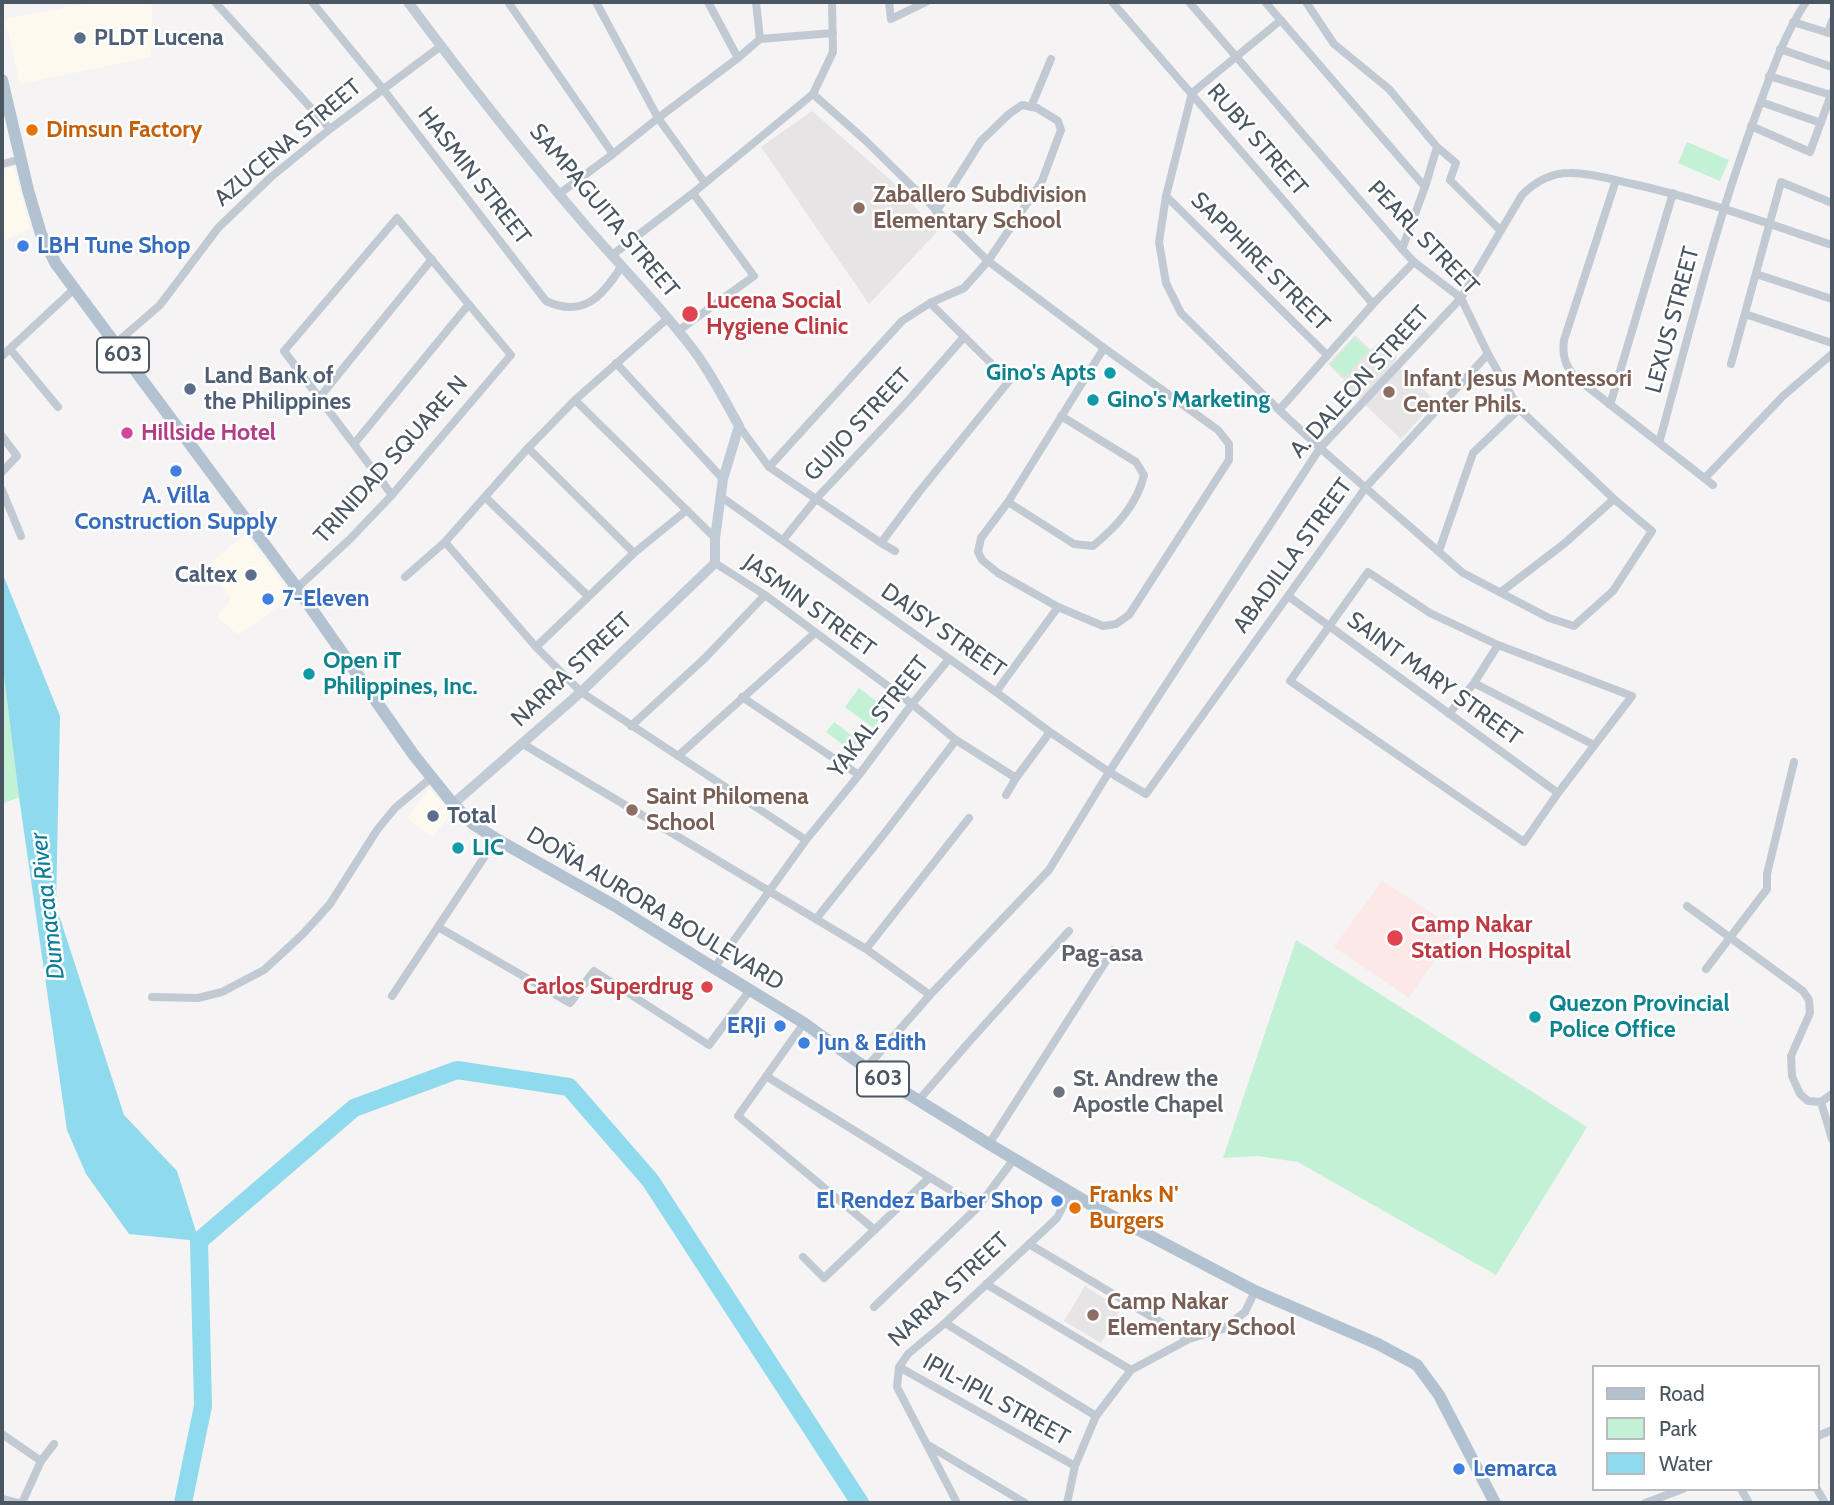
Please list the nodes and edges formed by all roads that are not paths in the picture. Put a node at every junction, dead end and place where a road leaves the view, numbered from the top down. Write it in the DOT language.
graph roads {
  1 [pos="215,2"];
  2 [pos="312,2"];
  3 [pos="408,2"];
  4 [pos="508,2"];
  5 [pos="596,2"];
  6 [pos="708,2"];
  7 [pos="756,2"];
  8 [pos="832,2"];
  9 [pos="889,2"];
  10 [pos="926,2"];
  11 [pos="1112,2"];
  12 [pos="1189,2"];
  13 [pos="1265,2"];
  14 [pos="1306,2"];
  15 [pos="1806,2"];
  16 [pos="1281,20"];
  17 [pos="1832,21"];
  18 [pos="1793,22"];
  19 [pos="833,33"];
  20 [pos="1830,33"];
  21 [pos="760,39"];
  22 [pos="441,46"];
  23 [pos="1780,49"];
  24 [pos="1236,56"];
  25 [pos="738,58"];
  26 [pos="1051,59"];
  27 [pos="1832,67"];
  28 [pos="1769,76"];
  29 [pos="2,80"];
  30 [pos="383,89"];
  31 [pos="1192,93"];
  32 [pos="813,94"];
  33 [pos="1832,94"];
  34 [pos="1761,102"];
  35 [pos="1031,107"];
  36 [pos="658,118"];
  37 [pos="1821,123"];
  38 [pos="1751,127"];
  39 [pos="330,129"];
  40 [pos="1437,147"];
  41 [pos="613,155"];
  42 [pos="21,159"];
  43 [pos="2,164"];
  44 [pos="1616,180"];
  45 [pos="705,183"];
  46 [pos="1426,187"];
  47 [pos="693,193"];
  48 [pos="1673,193"];
  49 [pos="559,194"];
  50 [pos="1166,196"];
  51 [pos="1832,202"];
  52 [pos="1724,208"];
  53 [pos="936,212"];
  54 [pos="1769,223"];
  55 [pos="1500,230"];
  56 [pos="1832,246"];
  57 [pos="1402,249"];
  58 [pos="611,256"];
  59 [pos="432,259"];
  60 [pos="989,261"];
  61 [pos="1414,262"];
  62 [pos="621,267"];
  63 [pos="1756,274"];
  64 [pos="74,289"];
  65 [pos="1461,298"];
  66 [pos="1832,299"];
  67 [pos="930,303"];
  68 [pos="469,304"];
  69 [pos="1373,304"];
  70 [pos="1745,314"];
  71 [pos="668,318"];
  72 [pos="678,331"];
  73 [pos="964,337"];
  74 [pos="1832,343"];
  75 [pos="115,344"];
  76 [pos="1104,348"];
  77 [pos="9,349"];
  78 [pos="1488,354"];
  79 [pos="1832,354"];
  80 [pos="1327,355"];
  81 [pos="2,356"];
  82 [pos="616,363"];
  83 [pos="1731,364"];
  84 [pos="319,398"];
  85 [pos="575,400"];
  86 [pos="1610,405"];
  87 [pos="58,407"];
  88 [pos="1518,409"];
  89 [pos="1279,410"];
  90 [pos="1061,416"];
  91 [pos="738,425"];
  92 [pos="2,436"];
  93 [pos="1659,443"];
  94 [pos="354,444"];
  95 [pos="528,448"];
  96 [pos="1320,448"];
  97 [pos="769,467"];
  98 [pos="2,472"];
  99 [pos="1705,478"];
  100 [pos="723,479"];
  101 [pos="1713,485"];
  102 [pos="1367,487"];
  103 [pos="2,491"];
  104 [pos="392,495"];
  105 [pos="720,496"];
  106 [pos="485,497"];
  107 [pos="816,499"];
  108 [pos="1614,499"];
  109 [pos="1008,502"];
  110 [pos="687,510"];
  111 [pos="21,536"];
  112 [pos="715,538"];
  113 [pos="783,540"];
  114 [pos="445,542"];
  115 [pos="881,544"];
  116 [pos="895,551"];
  117 [pos="1438,551"];
  118 [pos="634,552"];
  119 [pos="715,563"];
  120 [pos="405,577"];
  121 [pos="297,588"];
  122 [pos="1501,592"];
  123 [pos="588,596"];
  124 [pos="765,596"];
  125 [pos="1289,596"];
  126 [pos="1058,607"];
  127 [pos="1329,626"];
  128 [pos="815,633"];
  129 [pos="1498,645"];
  130 [pos="536,647"];
  131 [pos="949,659"];
  132 [pos="1474,682"];
  133 [pos="581,692"];
  134 [pos="996,692"];
  135 [pos="742,697"];
  136 [pos="912,704"];
  137 [pos="1449,714"];
  138 [pos="631,726"];
  139 [pos="1050,732"];
  140 [pos="956,740"];
  141 [pos="523,744"];
  142 [pos="1594,745"];
  143 [pos="678,756"];
  144 [pos="1794,762"];
  145 [pos="1109,772"];
  146 [pos="859,775"];
  147 [pos="431,778"];
  148 [pos="1016,778"];
  149 [pos="1558,793"];
  150 [pos="1146,794"];
  151 [pos="1006,795"];
  152 [pos="453,804"];
  153 [pos="969,818"];
  154 [pos="498,840"];
  155 [pos="806,840"];
  156 [pos="768,892"];
  157 [pos="1687,906"];
  158 [pos="816,919"];
  159 [pos="438,927"];
  160 [pos="1069,931"];
  161 [pos="1731,938"];
  162 [pos="866,949"];
  163 [pos="1113,950"];
  164 [pos="714,968"];
  165 [pos="1706,969"];
  166 [pos="750,990"];
  167 [pos="930,995"];
  168 [pos="392,996"];
  169 [pos="152,997"];
  170 [pos="804,1023"];
  171 [pos="866,1068"];
  172 [pos="766,1076"];
  173 [pos="1832,1094"];
  174 [pos="918,1101"];
  175 [pos="1821,1102"];
  176 [pos="1832,1139"];
  177 [pos="989,1144"];
  178 [pos="1014,1159"];
  179 [pos="929,1178"];
  180 [pos="1070,1193"];
  181 [pos="978,1207"];
  182 [pos="875,1230"];
  183 [pos="1029,1244"];
  184 [pos="803,1257"];
  185 [pos="986,1283"];
  186 [pos="1255,1291"];
  187 [pos="874,1307"];
  188 [pos="945,1324"];
  189 [pos="1189,1339"];
  190 [pos="899,1367"];
  191 [pos="1131,1370"];
  192 [pos="1096,1416"];
  193 [pos="2,1434"];
  194 [pos="925,1443"];
  195 [pos="54,1444"];
  196 [pos="41,1461"];
  197 [pos="1075,1466"];
  198 [pos="1679,1491"];
  199 [pos="2,1499"];
  200 [pos="1661,1501"];
  201 [pos="20,1503"];
  202 [pos="957,1503"];
  203 [pos="1025,1503"];
  204 [pos="1067,1503"];
  205 [pos="1494,1503"];
  206 [pos="1645,1503"];
  1 -- 39 [label="street"];
  2 -- 30 [label="street, HASMIN STREET"];
  3 -- 22 [label="street, SAMPAGUITA STREET"];
  4 -- 41 [label="street"];
  5 -- 36 [label="street"];
  6 -- 25 [label="street"];
  7 -- 21 [label="street"];
  8 -- 19 [label="street"];
  9 -- 10 [label="street"];
  11 -- 31 [label="street, RUBY STREET"];
  12 -- 24 [label="street, PEARL STREET"];
  13 -- 16 [label="street"];
  14 -- 40 [label="street"];
  15 -- 18 [label="street, LEXUS STREET"];
  16 -- 24 [label="street"];
  16 -- 46 [label="street"];
  17 -- 20 [label="street"];
  18 -- 20 [label="street"];
  18 -- 23 [label="street, LEXUS STREET"];
  19 -- 21 [label="street"];
  19 -- 32 [label="street"];
  21 -- 25 [label="street"];
  22 -- 30 [label="street, AZUCENA STREET"];
  22 -- 49 [label="street, SAMPAGUITA STREET"];
  23 -- 27 [label="street"];
  23 -- 28 [label="street, LEXUS STREET"];
  24 -- 31 [label="street"];
  24 -- 57 [label="street, PEARL STREET"];
  25 -- 36 [label="street"];
  26 -- 35 [label="street"];
  28 -- 33 [label="street"];
  28 -- 34 [label="street, LEXUS STREET"];
  29 -- 42 [label="main road, DOÑA AURORA BOULEVARD / 603"];
  30 -- 39 [label="street, AZUCENA STREET"];
  30 -- 62 [label="street, HASMIN STREET"];
  31 -- 50 [label="street"];
  31 -- 69 [label="street, RUBY STREET"];
  32 -- 45 [label="street"];
  32 -- 53 [label="street"];
  33 -- 37 [label="street"];
  34 -- 37 [label="street"];
  34 -- 38 [label="street, LEXUS STREET"];
  35 -- 53 [label="street"];
  35 -- 60 [label="street"];
  36 -- 41 [label="street"];
  36 -- 45 [label="street"];
  37 -- 38 [label="street"];
  38 -- 52 [label="street, LEXUS STREET"];
  39 -- 75 [label="street, AZUCENA STREET"];
  40 -- 46 [label="street"];
  40 -- 55 [label="street"];
  41 -- 49 [label="street"];
  42 -- 43 [label="street"];
  42 -- 64 [label="main road, DOÑA AURORA BOULEVARD / 603"];
  44 -- 48 [label="street, A. DALEON STREET"];
  44 -- 55 [label="street, A. DALEON STREET"];
  44 -- 86 [label="street"];
  45 -- 47 [label="street"];
  46 -- 57 [label="street"];
  47 -- 58 [label="street"];
  47 -- 72 [label="street"];
  48 -- 52 [label="street, A. DALEON STREET"];
  48 -- 86 [label="street"];
  49 -- 58 [label="street, SAMPAGUITA STREET"];
  50 -- 80 [label="street, SAPPHIRE STREET"];
  50 -- 89 [label="street"];
  51 -- 54 [label="street"];
  52 -- 54 [label="street, A. DALEON STREET"];
  52 -- 93 [label="street, LEXUS STREET"];
  53 -- 60 [label="street"];
  54 -- 56 [label="street, A. DALEON STREET"];
  54 -- 63 [label="street"];
  55 -- 65 [label="street, A. DALEON STREET"];
  57 -- 61 [label="street, PEARL STREET"];
  58 -- 62 [label="street, SAMPAGUITA STREET"];
  59 -- 68 [label="street"];
  59 -- 84 [label="street"];
  59 -- 84 [label="street"];
  60 -- 67 [label="street"];
  60 -- 76 [label="street"];
  61 -- 65 [label="street, PEARL STREET"];
  61 -- 69 [label="street"];
  62 -- 71 [label="street, SAMPAGUITA STREET"];
  63 -- 66 [label="street"];
  63 -- 70 [label="street"];
  64 -- 75 [label="main road, DOÑA AURORA BOULEVARD / 603"];
  64 -- 77 [label="street"];
  65 -- 78 [label="street, PEARL STREET"];
  65 -- 96 [label="street, A. DALEON STREET"];
  67 -- 73 [label="street"];
  67 -- 97 [label="street"];
  68 -- 94 [label="street"];
  68 -- 104 [label="street, TRINIDAD SQUARE N"];
  69 -- 80 [label="street"];
  70 -- 74 [label="street"];
  70 -- 83 [label="street"];
  71 -- 72 [label="street, SAMPAGUITA STREET"];
  71 -- 82 [label="street"];
  72 -- 91 [label="street, SAMPAGUITA STREET"];
  73 -- 107 [label="street, GUIJO STREET"];
  73 -- 115 [label="street"];
  75 -- 121 [label="main road, DOÑA AURORA BOULEVARD / 603"];
  76 -- 90 [label="street"];
  76 -- 126 [label="street"];
  77 -- 81 [label="street"];
  77 -- 87 [label="street"];
  78 -- 88 [label="street, PEARL STREET"];
  78 -- 102 [label="street, ABADILLA STREET"];
  79 -- 99 [label="street"];
  80 -- 89 [label="street"];
  82 -- 85 [label="street"];
  82 -- 100 [label="street"];
  84 -- 94 [label="street"];
  85 -- 95 [label="street"];
  85 -- 110 [label="street"];
  86 -- 93 [label="street"];
  88 -- 108 [label="street, PEARL STREET"];
  88 -- 117 [label="street"];
  89 -- 96 [label="street"];
  90 -- 109 [label="street"];
  90 -- 109 [label="street"];
  91 -- 97 [label="street, SAMPAGUITA STREET"];
  91 -- 100 [label="street"];
  92 -- 98 [label="street"];
  93 -- 99 [label="street"];
  94 -- 104 [label="street"];
  95 -- 106 [label="street"];
  95 -- 118 [label="street"];
  96 -- 102 [label="street"];
  96 -- 145 [label="street, A. DALEON STREET"];
  97 -- 107 [label="street, SAMPAGUITA STREET"];
  99 -- 101 [label="street"];
  100 -- 105 [label="street"];
  102 -- 117 [label="street"];
  102 -- 125 [label="street, ABADILLA STREET"];
  103 -- 111 [label="street"];
  104 -- 121 [label="street, TRINIDAD SQUARE N"];
  105 -- 112 [label="street"];
  105 -- 113 [label="street, DAISY STREET"];
  106 -- 114 [label="street"];
  106 -- 123 [label="street"];
  107 -- 113 [label="street, GUIJO STREET"];
  107 -- 115 [label="street, SAMPAGUITA STREET"];
  108 -- 122 [label="street"];
  108 -- 122 [label="street, PEARL STREET"];
  109 -- 126 [label="street"];
  110 -- 112 [label="street"];
  110 -- 118 [label="street"];
  112 -- 119 [label="street"];
  113 -- 131 [label="street, DAISY STREET"];
  114 -- 120 [label="street"];
  114 -- 130 [label="street"];
  115 -- 116 [label="street, SAMPAGUITA STREET"];
  117 -- 122 [label="street"];
  118 -- 123 [label="street"];
  119 -- 124 [label="street, JASMIN STREET"];
  119 -- 133 [label="street, NARRA STREET"];
  121 -- 147 [label="main road, DOÑA AURORA BOULEVARD / 603"];
  123 -- 130 [label="street"];
  124 -- 128 [label="street, JASMIN STREET"];
  124 -- 138 [label="street"];
  125 -- 127 [label="street, SAINT MARY STREET"];
  125 -- 150 [label="street, ABADILLA STREET"];
  126 -- 134 [label="street"];
  127 -- 129 [label="street"];
  127 -- 137 [label="street, SAINT MARY STREET"];
  127 -- 149 [label="street"];
  128 -- 135 [label="street"];
  128 -- 136 [label="street, JASMIN STREET"];
  129 -- 132 [label="street"];
  129 -- 142 [label="street"];
  130 -- 133 [label="street"];
  131 -- 134 [label="street, DAISY STREET"];
  131 -- 136 [label="street, YAKAL STREET"];
  132 -- 137 [label="street"];
  132 -- 142 [label="street"];
  133 -- 138 [label="street"];
  133 -- 141 [label="street, NARRA STREET"];
  134 -- 139 [label="street, DAISY STREET"];
  135 -- 143 [label="street"];
  135 -- 146 [label="street"];
  136 -- 140 [label="street, JASMIN STREET"];
  136 -- 146 [label="street, YAKAL STREET"];
  137 -- 149 [label="street, SAINT MARY STREET"];
  138 -- 143 [label="street"];
  139 -- 145 [label="street, DAISY STREET"];
  139 -- 148 [label="street"];
  140 -- 148 [label="street, JASMIN STREET"];
  140 -- 158 [label="street"];
  141 -- 152 [label="street, NARRA STREET"];
  141 -- 156 [label="street"];
  142 -- 149 [label="street"];
  143 -- 155 [label="street"];
  144 -- 161 [label="street"];
  145 -- 150 [label="street, DAISY STREET"];
  145 -- 167 [label="street, A. DALEON STREET"];
  146 -- 155 [label="street, YAKAL STREET"];
  147 -- 152 [label="main road, DOÑA AURORA BOULEVARD / 603"];
  147 -- 169 [label="street"];
  148 -- 151 [label="street"];
  152 -- 154 [label="main road, DOÑA AURORA BOULEVARD / 603"];
  153 -- 162 [label="street"];
  154 -- 159 [label="street"];
  154 -- 164 [label="main road, DOÑA AURORA BOULEVARD / 603"];
  155 -- 156 [label="street, YAKAL STREET"];
  156 -- 158 [label="street"];
  156 -- 164 [label="street, YAKAL STREET"];
  157 -- 161 [label="street"];
  158 -- 162 [label="street"];
  159 -- 166 [label="street"];
  159 -- 168 [label="street"];
  160 -- 174 [label="street"];
  161 -- 165 [label="street"];
  161 -- 175 [label="street"];
  162 -- 167 [label="street"];
  163 -- 177 [label="street"];
  164 -- 166 [label="main road, DOÑA AURORA BOULEVARD / 603"];
  166 -- 170 [label="main road, DOÑA AURORA BOULEVARD / 603"];
  167 -- 171 [label="street, A. DALEON STREET"];
  170 -- 171 [label="main road, DOÑA AURORA BOULEVARD / 603"];
  170 -- 172 [label="street"];
  171 -- 174 [label="main road, DOÑA AURORA BOULEVARD / 603"];
  172 -- 179 [label="street"];
  172 -- 182 [label="street"];
  173 -- 175 [label="street"];
  174 -- 177 [label="main road, DOÑA AURORA BOULEVARD / 603"];
  175 -- 176 [label="street"];
  177 -- 178 [label="main road, DOÑA AURORA BOULEVARD / 603"];
  178 -- 180 [label="main road, DOÑA AURORA BOULEVARD / 603"];
  178 -- 181 [label="street"];
  179 -- 181 [label="street"];
  179 -- 182 [label="street"];
  180 -- 183 [label="street, NARRA STREET"];
  180 -- 186 [label="main road, DOÑA AURORA BOULEVARD / 603"];
  181 -- 187 [label="street"];
  182 -- 184 [label="street"];
  183 -- 185 [label="street, NARRA STREET"];
  183 -- 189 [label="street"];
  185 -- 188 [label="street, NARRA STREET"];
  185 -- 191 [label="street"];
  186 -- 189 [label="street"];
  186 -- 205 [label="main road, DOÑA AURORA BOULEVARD / 603"];
  188 -- 190 [label="street, NARRA STREET"];
  188 -- 192 [label="street"];
  189 -- 191 [label="street"];
  190 -- 194 [label="street, NARRA STREET"];
  190 -- 197 [label="street, IPIL-IPIL STREET"];
  191 -- 192 [label="street"];
  192 -- 197 [label="street"];
  193 -- 196 [label="street"];
  194 -- 202 [label="street, NARRA STREET"];
  194 -- 203 [label="street"];
  195 -- 196 [label="street"];
  196 -- 201 [label="street"];
  197 -- 204 [label="street"];
  198 -- 200 [label="street"];
  199 -- 201 [label="street"];
  200 -- 206 [label="street"];
}
